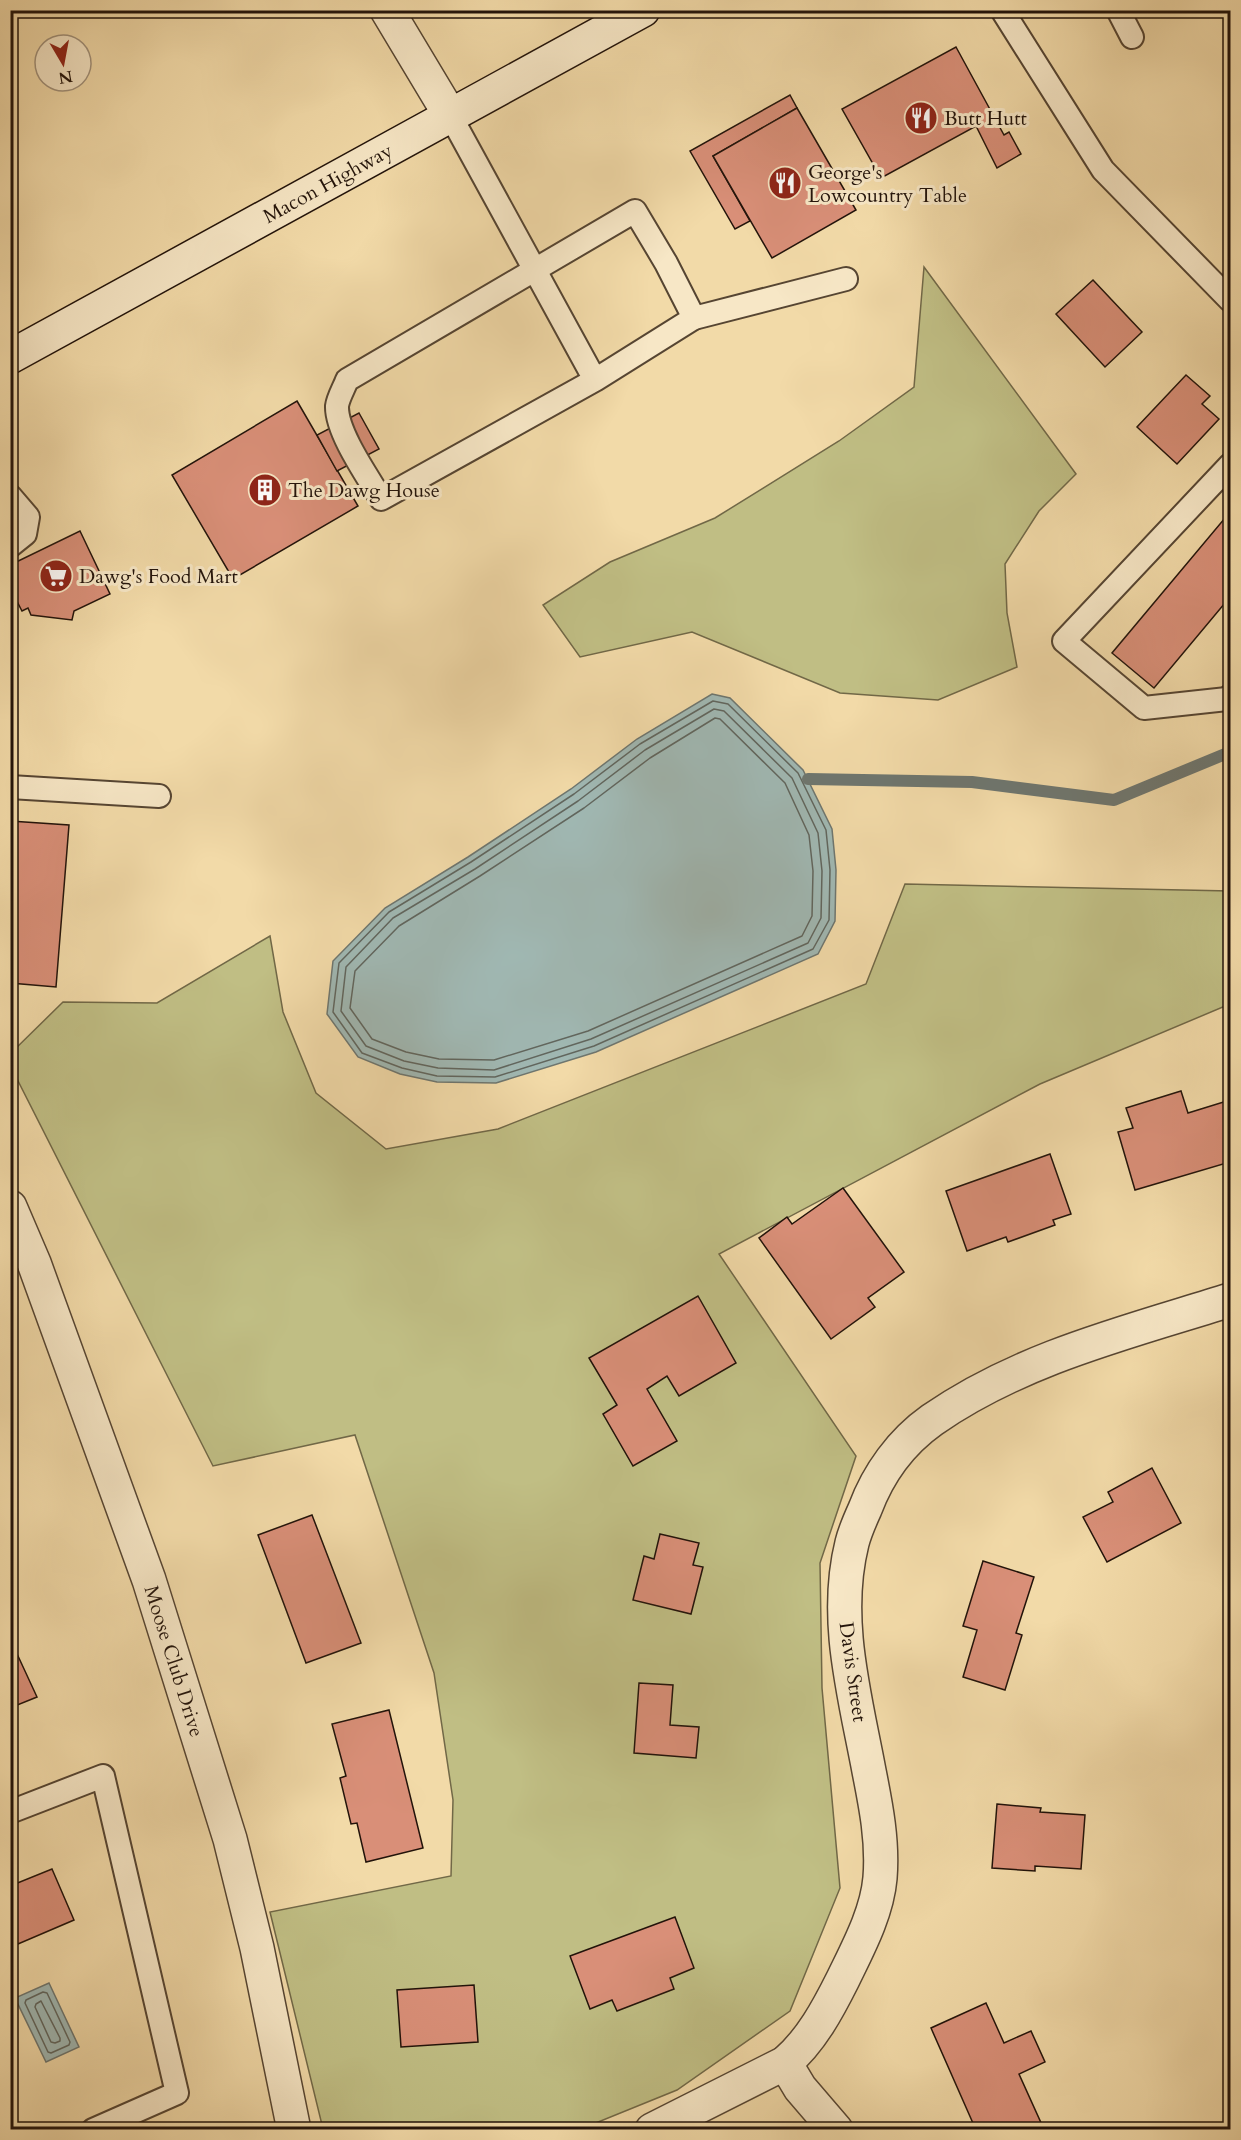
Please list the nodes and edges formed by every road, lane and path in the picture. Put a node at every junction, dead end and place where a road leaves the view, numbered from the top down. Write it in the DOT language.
graph roads {
  1 [pos="387,10"];
  2 [pos="643,10"];
  3 [pos="1002,10"];
  4 [pos="1118,10"];
  5 [pos="1132,37"];
  6 [pos="450,115"];
  7 [pos="535,269"];
  8 [pos="846,279"];
  9 [pos="1230,300"];
  10 [pos="694,318"];
  11 [pos="10,357"];
  12 [pos="595,380"];
  13 [pos="1230,465"];
  14 [pos="10,496"];
  15 [pos="10,546"];
  16 [pos="1230,696"];
  17 [pos="10,787"];
  18 [pos="159,796"];
  19 [pos="10,1207"];
  20 [pos="1230,1300"];
  21 [pos="10,1812"];
  22 [pos="785,2063"];
  23 [pos="93,2130"];
  24 [pos="294,2130"];
  25 [pos="652,2130"];
  26 [pos="836,2130"];
  1 -- 6 [label="street"];
  2 -- 6 [label="street, Macon Highway"];
  3 -- 9 [label="lane"];
  4 -- 5 [label="lane"];
  6 -- 7 [label="lane"];
  6 -- 11 [label="street, Macon Highway"];
  7 -- 10 [label="lane"];
  7 -- 12 [label="lane"];
  7 -- 12 [label="lane"];
  8 -- 10 [label="lane"];
  10 -- 12 [label="lane"];
  13 -- 16 [label="lane"];
  14 -- 15 [label="lane"];
  17 -- 18 [label="lane"];
  19 -- 24 [label="street, Moose Club Drive"];
  20 -- 22 [label="street, Davis Street"];
  21 -- 23 [label="lane"];
  22 -- 25 [label="street, Davis Street"];
  22 -- 26 [label="street"];
}
